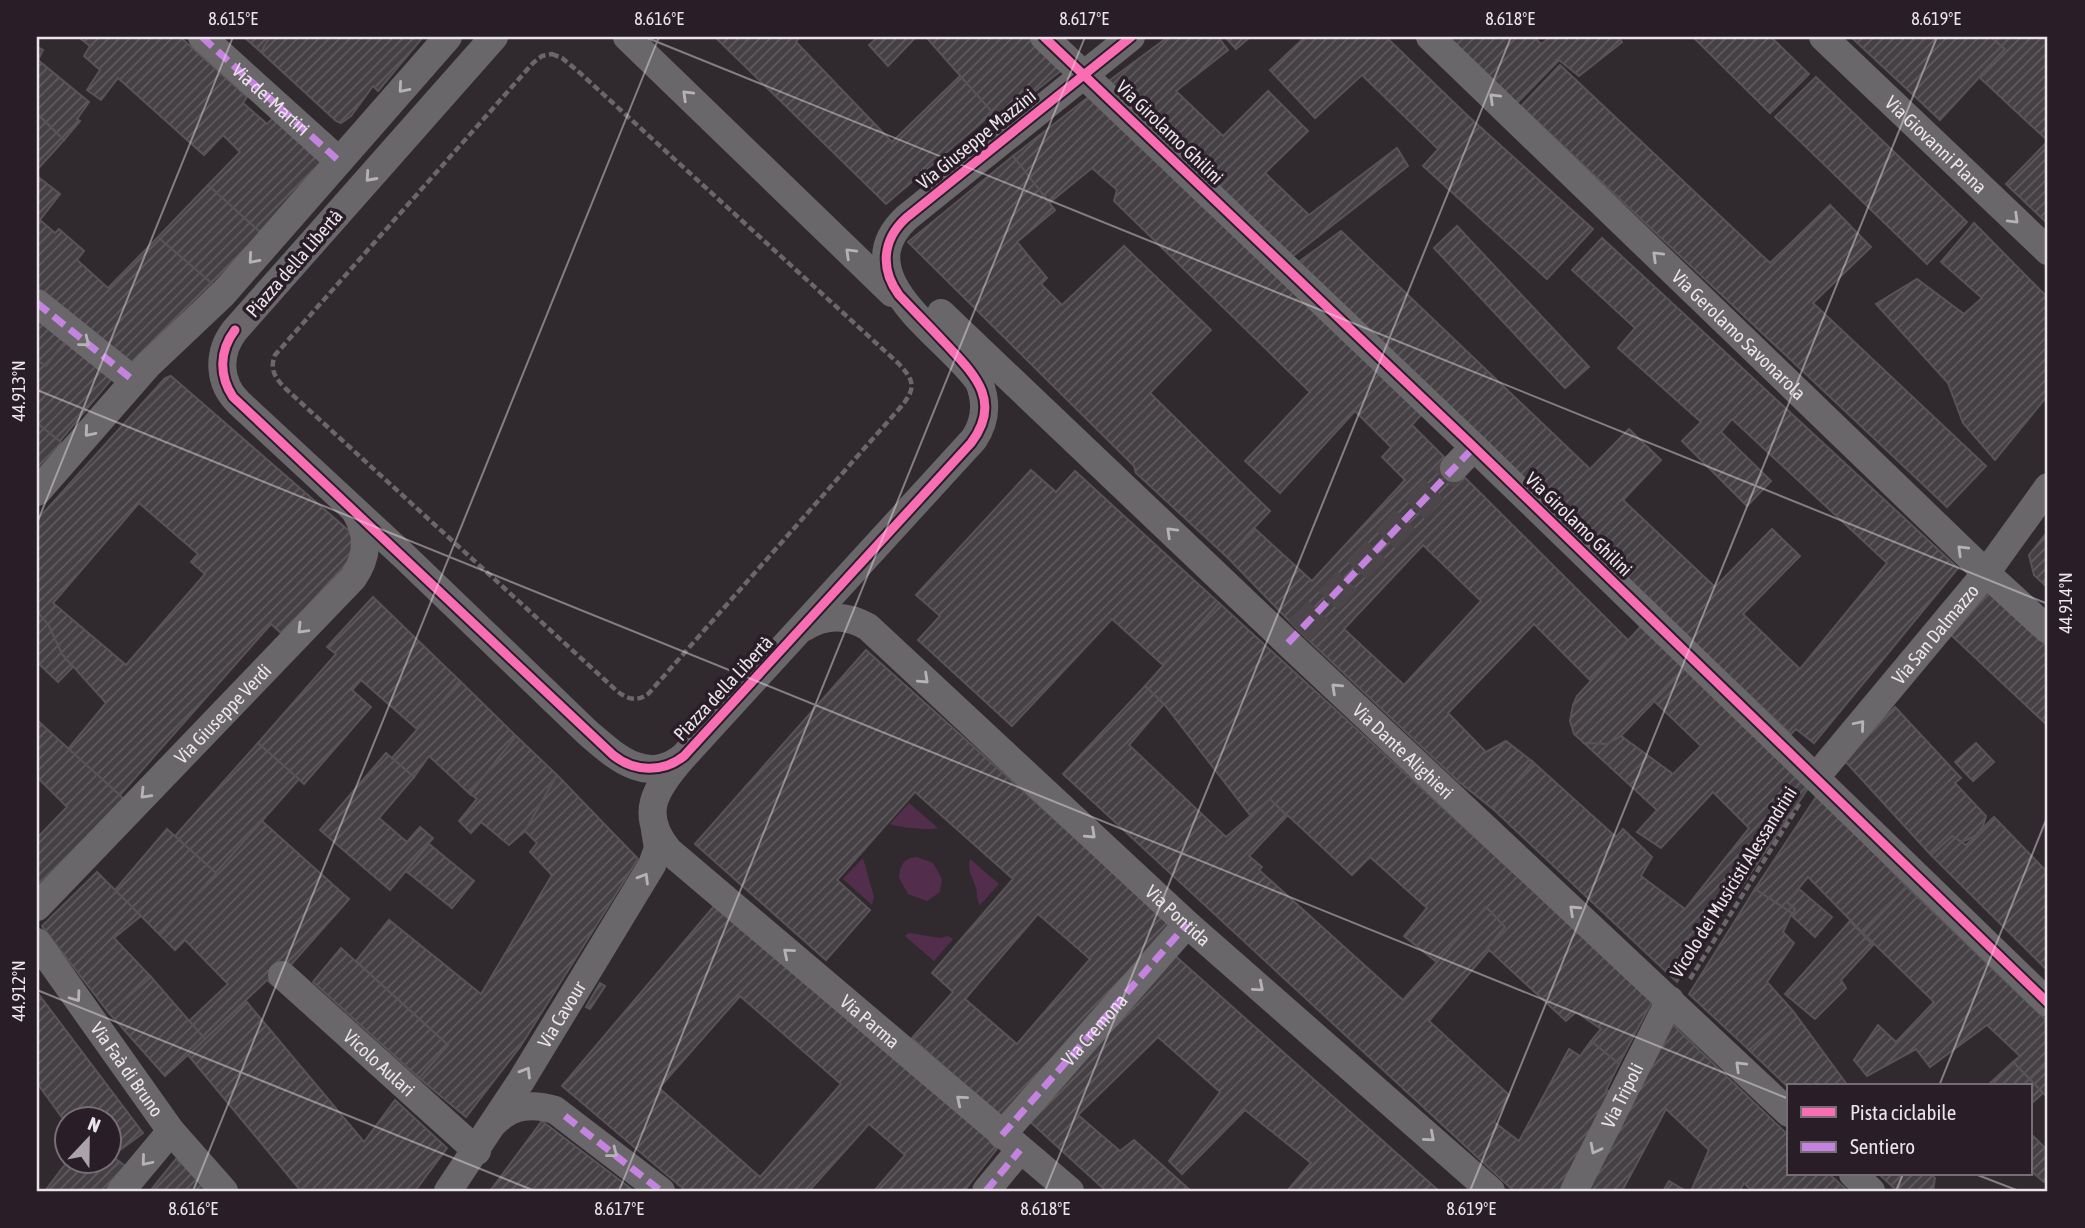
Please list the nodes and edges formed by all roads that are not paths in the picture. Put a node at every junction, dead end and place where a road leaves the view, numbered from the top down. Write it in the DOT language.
graph roads {
  1 [pos="202,37"];
  2 [pos="448,37"];
  3 [pos="494,37"];
  4 [pos="627,37"];
  5 [pos="1044,37"];
  6 [pos="1131,37"];
  7 [pos="1430,37"];
  8 [pos="1823,37"];
  9 [pos="1084,74"];
  10 [pos="339,161"];
  11 [pos="2048,251"];
  12 [pos="902,286"];
  13 [pos="37,303"];
  14 [pos="969,369"];
  15 [pos="133,380"];
  16 [pos="1474,447"];
  17 [pos="1454,468"];
  18 [pos="2048,487"];
  19 [pos="37,492"];
  20 [pos="351,507"];
  21 [pos="1986,573"];
  22 [pos="2048,630"];
  23 [pos="800,631"];
  24 [pos="687,753"];
  25 [pos="1816,778"];
  26 [pos="662,841"];
  27 [pos="37,907"];
  28 [pos="1187,924"];
  29 [pos="37,942"];
  30 [pos="282,975"];
  31 [pos="1670,1000"];
  32 [pos="2048,1003"];
  33 [pos="1787,1111"];
  34 [pos="495,1122"];
  35 [pos="171,1130"];
  36 [pos="1011,1142"];
  37 [pos="477,1151"];
  38 [pos="1855,1176"];
  39 [pos="121,1191"];
  40 [pos="224,1191"];
  41 [pos="448,1191"];
  42 [pos="661,1191"];
  43 [pos="986,1191"];
  44 [pos="1070,1191"];
  45 [pos="1491,1191"];
  46 [pos="1574,1191"];
  47 [pos="1871,1191"];
  1 -- 10 [label="street, Via dei Martiri"];
  2 -- 10 [label="street, Piazza della Libertà, one-way"];
  3 -- 20 [label="street, Piazza della Libertà, one-way"];
  14 -- 4 [label="street, Piazza della Libertà, one-way"];
  5 -- 9 [label="street, Via Girolamo Ghilini"];
  6 -- 9 [label="street, Via Giuseppe Mazzini"];
  21 -- 7 [label="street, Via Gerolamo Savonarola, one-way"];
  8 -- 11 [label="street, Via Giovanni Plana, one-way"];
  9 -- 12 [label="street, Via Giuseppe Mazzini"];
  9 -- 16 [label="street, Via Girolamo Ghilini"];
  10 -- 15 [label="street, Piazza della Libertà, one-way"];
  12 -- 14 [label="street, Piazza della Libertà"];
  31 -- 12 [label="street, Via Dante Alighieri, one-way"];
  13 -- 15 [label="street, one-way"];
  14 -- 23 [label="street, Piazza della Libertà"];
  15 -- 19 [label="street, Piazza della Libertà, one-way"];
  16 -- 17 [label="street"];
  16 -- 25 [label="street, Via Girolamo Ghilini"];
  18 -- 21 [label="street, Via San Dalmazzo"];
  20 -- 24 [label="street, Piazza della Libertà"];
  20 -- 27 [label="street, Via Giuseppe Verdi, one-way"];
  21 -- 22 [label="street, Via Gerolamo Savonarola"];
  25 -- 21 [label="street, Via San Dalmazzo, one-way"];
  23 -- 24 [label="street, Piazza della Libertà"];
  23 -- 28 [label="street, Via Pontida, one-way"];
  24 -- 26 [label="street, Via Cavour"];
  25 -- 32 [label="street, Via Girolamo Ghilini"];
  34 -- 26 [label="street, Via Cavour, one-way"];
  36 -- 26 [label="street, Via Parma, one-way"];
  28 -- 36 [label="street, Via Cremona"];
  28 -- 45 [label="street, Via Pontida, one-way"];
  29 -- 35 [label="street, Via Faà di Bruno, one-way"];
  30 -- 37 [label="street, Vicolo Aulari"];
  33 -- 31 [label="street, Via Dante Alighieri, one-way"];
  31 -- 46 [label="street, Via Tripoli, one-way"];
  34 -- 37 [label="street, Via Cavour"];
  34 -- 42 [label="street, one-way"];
  35 -- 39 [label="street, one-way"];
  35 -- 40 [label="street, Via Faà di Bruno"];
  36 -- 43 [label="street, Via Cremona"];
  36 -- 44 [label="street, Via Parma"];
  37 -- 41 [label="street, Via Cavour"];
  38 -- 47 [label="street"];
}
